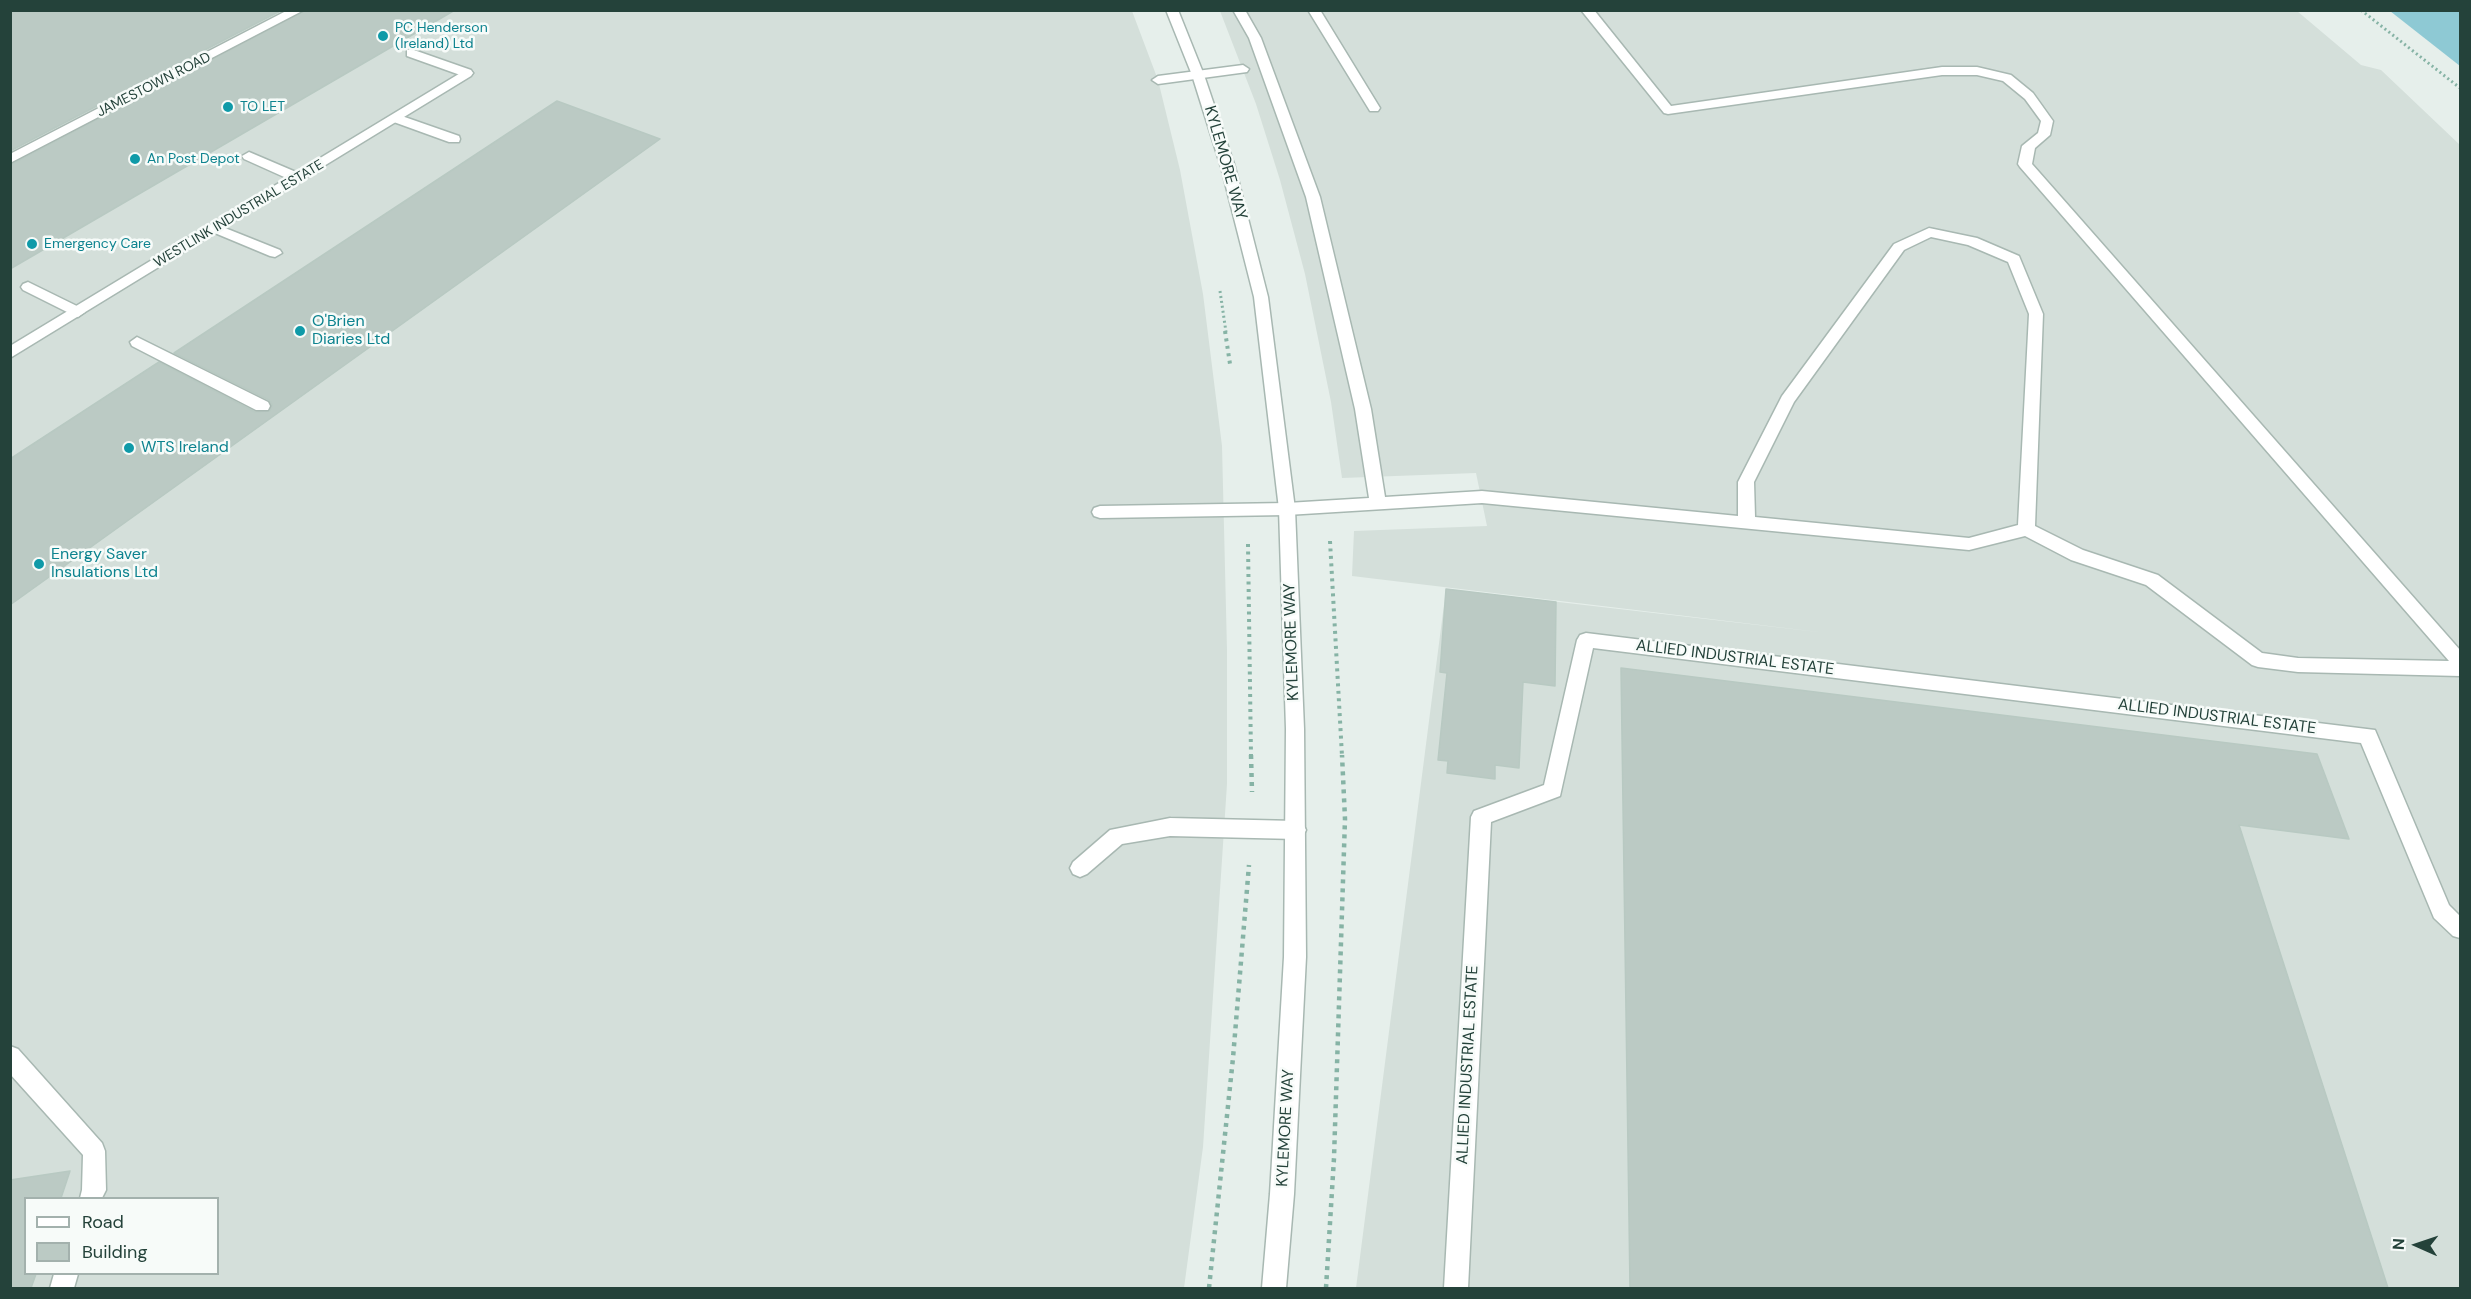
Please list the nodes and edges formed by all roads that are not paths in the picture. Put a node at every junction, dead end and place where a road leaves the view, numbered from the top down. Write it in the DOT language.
graph roads {
  1 [pos="298,10"];
  2 [pos="1172,10"];
  3 [pos="1239,10"];
  4 [pos="1314,10"];
  5 [pos="1587,10"];
  6 [pos="411,53"];
  7 [pos="1243,69"];
  8 [pos="1198,75"];
  9 [pos="1158,80"];
  10 [pos="1374,108"];
  11 [pos="396,118"];
  12 [pos="454,139"];
  13 [pos="249,156"];
  14 [pos="10,159"];
  15 [pos="298,178"];
  16 [pos="215,228"];
  17 [pos="275,253"];
  18 [pos="28,287"];
  19 [pos="78,312"];
  20 [pos="137,342"];
  21 [pos="10,353"];
  22 [pos="262,406"];
  23 [pos="1378,504"];
  24 [pos="1287,509"];
  25 [pos="1100,512"];
  26 [pos="1747,522"];
  27 [pos="2026,529"];
  28 [pos="2460,662"];
  29 [pos="2460,669"];
  30 [pos="1296,830"];
  31 [pos="1080,868"];
  32 [pos="2460,929"];
  33 [pos="10,1057"];
  34 [pos="91,1197"];
  35 [pos="1274,1288"];
  36 [pos="1456,1288"];
  1 -- 14 [label="street, JAMESTOWN ROAD"];
  2 -- 8 [label="street, KYLEMORE WAY"];
  3 -- 23 [label="street"];
  4 -- 10 [label="street"];
  5 -- 28 [label="street"];
  6 -- 11 [label="street, WESTLINK INDUSTRIAL ESTATE"];
  7 -- 8 [label="street"];
  8 -- 9 [label="street"];
  8 -- 24 [label="street, KYLEMORE WAY"];
  11 -- 12 [label="street"];
  11 -- 15 [label="street, WESTLINK INDUSTRIAL ESTATE"];
  13 -- 15 [label="street"];
  15 -- 16 [label="street, WESTLINK INDUSTRIAL ESTATE"];
  16 -- 17 [label="street"];
  16 -- 19 [label="street, WESTLINK INDUSTRIAL ESTATE"];
  18 -- 19 [label="street"];
  19 -- 21 [label="street, WESTLINK INDUSTRIAL ESTATE"];
  20 -- 22 [label="street"];
  23 -- 24 [label="street"];
  23 -- 26 [label="street"];
  24 -- 25 [label="street"];
  24 -- 30 [label="street, KYLEMORE WAY"];
  26 -- 27 [label="street"];
  26 -- 27 [label="street"];
  27 -- 29 [label="street"];
  30 -- 31 [label="street"];
  30 -- 35 [label="street, KYLEMORE WAY"];
  32 -- 36 [label="street, ALLIED INDUSTRIAL ESTATE"];
  33 -- 34 [label="street"];
}
